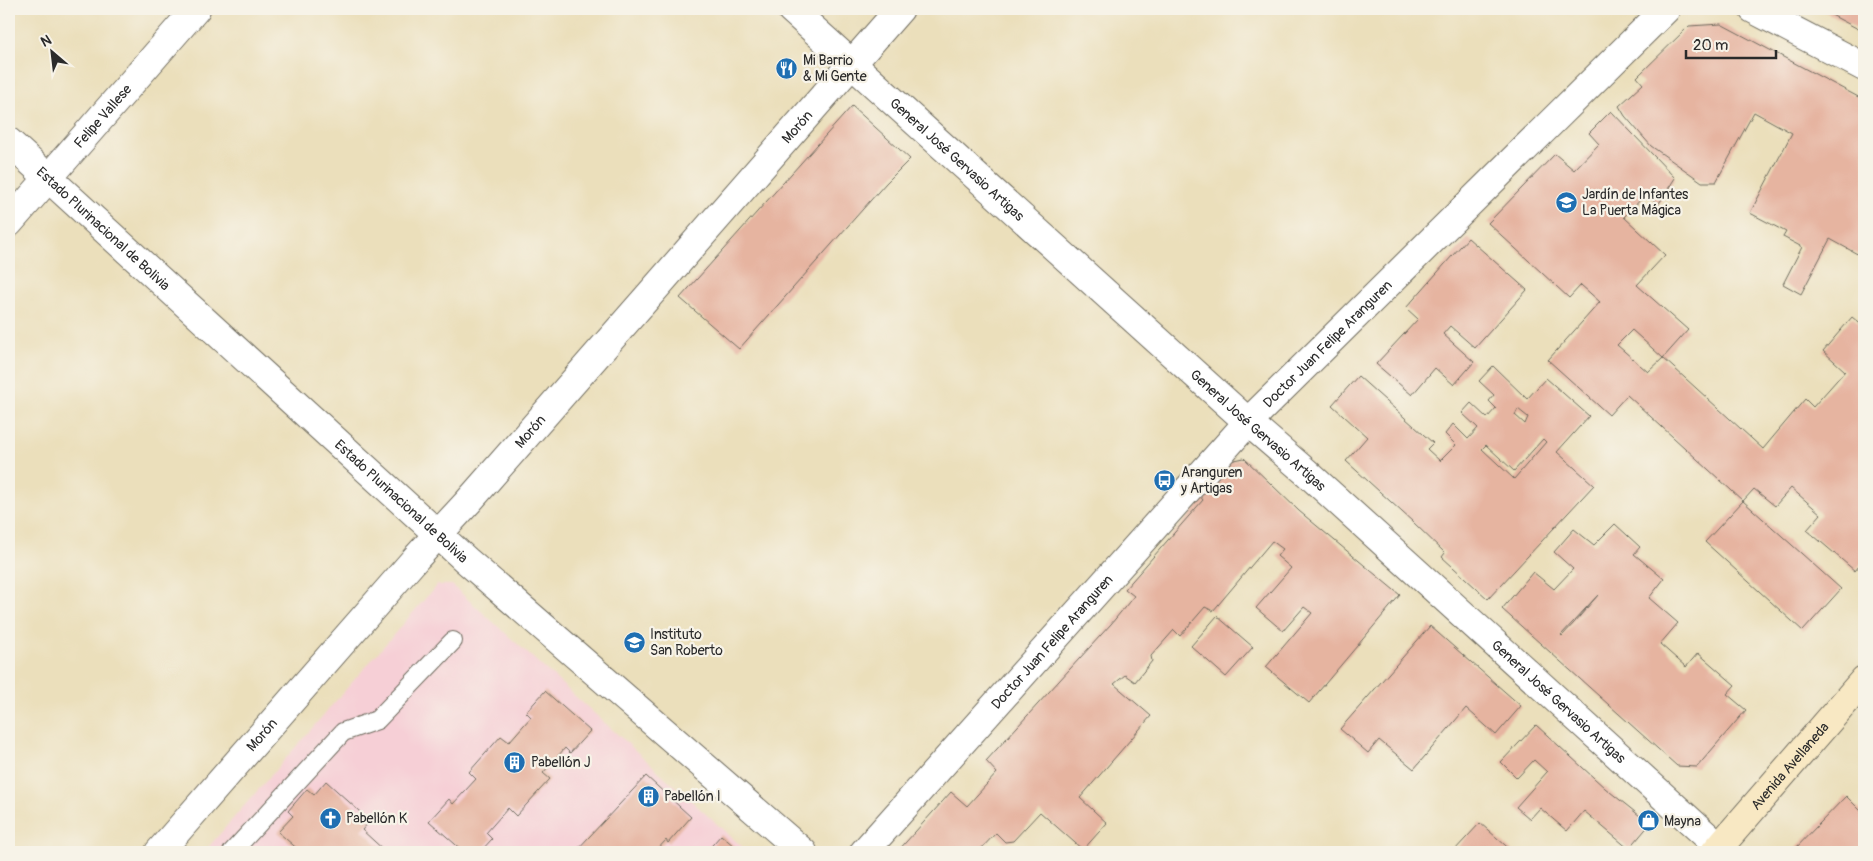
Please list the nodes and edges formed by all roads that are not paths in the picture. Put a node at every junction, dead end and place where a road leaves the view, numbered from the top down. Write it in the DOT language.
graph roads {
  1 [pos="196,9"];
  2 [pos="791,9"];
  3 [pos="900,9"];
  4 [pos="1666,9"];
  5 [pos="1753,9"];
  6 [pos="851,64"];
  7 [pos="1864,67"];
  8 [pos="9,142"];
  9 [pos="48,179"];
  10 [pos="9,223"];
  11 [pos="1248,422"];
  12 [pos="437,534"];
  13 [pos="453,641"];
  14 [pos="1864,680"];
  15 [pos="237,850"];
  16 [pos="1720,851"];
  17 [pos="159,852"];
  18 [pos="803,852"];
  19 [pos="864,852"];
  1 -- 9 [label="street, Felipe Vallese"];
  2 -- 6 [label="street, General José Gervasio Artigas"];
  3 -- 6 [label="street, Morón"];
  4 -- 11 [label="street, Doctor Juan Felipe Aranguren"];
  5 -- 7 [label="street"];
  6 -- 11 [label="street, General José Gervasio Artigas"];
  6 -- 12 [label="street, Morón"];
  8 -- 9 [label="street, Estado Plurinacional de Bolivia"];
  9 -- 10 [label="street, Felipe Vallese"];
  9 -- 12 [label="street, Estado Plurinacional de Bolivia"];
  11 -- 16 [label="street, General José Gervasio Artigas"];
  11 -- 19 [label="street, Doctor Juan Felipe Aranguren"];
  12 -- 17 [label="street, Morón"];
  12 -- 18 [label="street, Estado Plurinacional de Bolivia"];
  13 -- 15 [label="lane"];
  14 -- 16 [label="main road, Avenida Avellaneda"];
}
